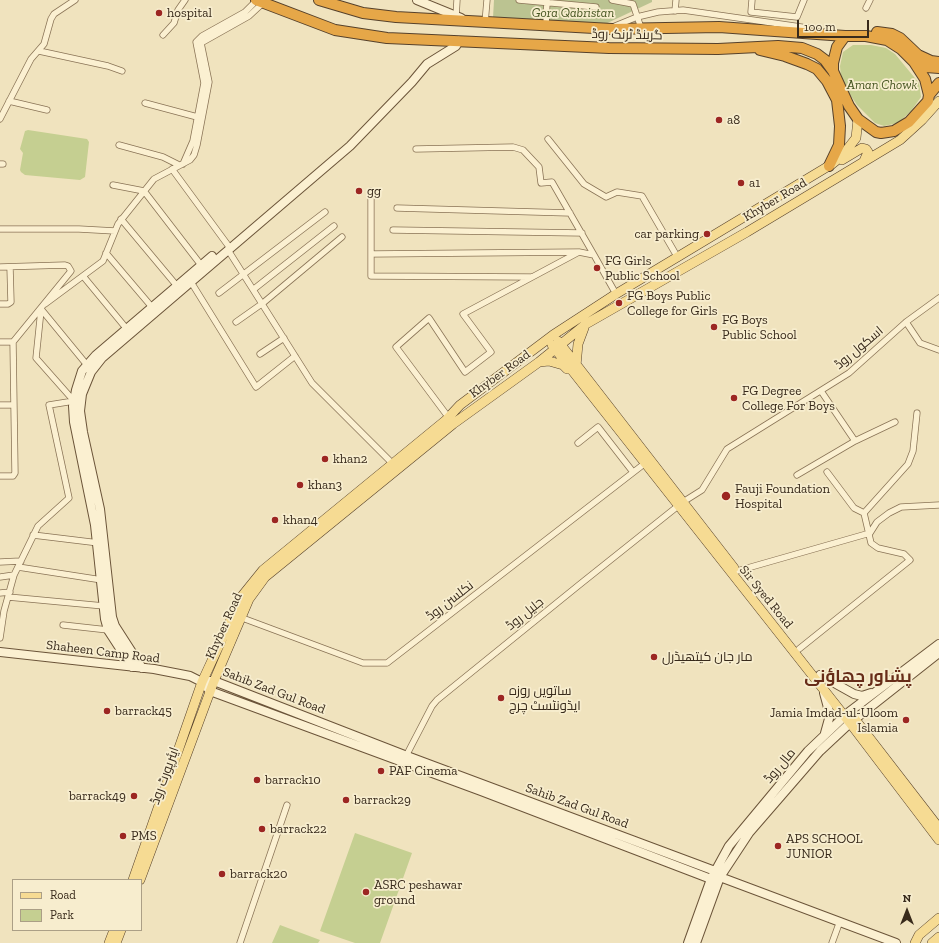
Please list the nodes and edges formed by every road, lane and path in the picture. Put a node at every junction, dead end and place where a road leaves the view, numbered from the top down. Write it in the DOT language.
graph roads {
  1 [pos="75,0"];
  2 [pos="185,0"];
  3 [pos="319,0"];
  4 [pos="417,0"];
  5 [pos="457,0"];
  6 [pos="487,0"];
  7 [pos="519,0"];
  8 [pos="612,0"];
  9 [pos="617,0"];
  10 [pos="676,0"];
  11 [pos="752,0"];
  12 [pos="804,0"];
  13 [pos="870,0"];
  14 [pos="259,1"];
  15 [pos="547,2"];
  16 [pos="596,7"];
  17 [pos="866,8"];
  18 [pos="675,11"];
  19 [pos="456,17"];
  20 [pos="637,17"];
  21 [pos="485,23"];
  22 [pos="546,26"];
  23 [pos="719,27"];
  24 [pos="641,28"];
  25 [pos="808,28"];
  26 [pos="609,29"];
  27 [pos="163,35"];
  28 [pos="845,36"];
  29 [pos="459,41"];
  30 [pos="753,48"];
  31 [pos="39,51"];
  32 [pos="914,62"];
  33 [pos="939,62"];
  34 [pos="939,68"];
  35 [pos="122,71"];
  36 [pos="833,71"];
  37 [pos="939,83"];
  38 [pos="929,95"];
  39 [pos="9,101"];
  40 [pos="939,101"];
  41 [pos="145,103"];
  42 [pos="47,110"];
  43 [pos="200,118"];
  44 [pos="0,119"];
  45 [pos="858,120"];
  46 [pos="909,122"];
  47 [pos="548,139"];
  48 [pos="118,146"];
  49 [pos="416,149"];
  50 [pos="867,159"];
  51 [pos="181,164"];
  52 [pos="830,165"];
  53 [pos="172,169"];
  54 [pos="113,185"];
  55 [pos="144,191"];
  56 [pos="371,191"];
  57 [pos="397,208"];
  58 [pos="325,212"];
  59 [pos="570,213"];
  60 [pos="122,218"];
  61 [pos="334,226"];
  62 [pos="0,229"];
  63 [pos="393,230"];
  64 [pos="115,231"];
  65 [pos="582,233"];
  66 [pos="342,237"];
  67 [pos="230,247"];
  68 [pos="579,252"];
  69 [pos="106,253"];
  70 [pos="371,254"];
  71 [pos="594,255"];
  72 [pos="678,258"];
  73 [pos="201,265"];
  74 [pos="0,267"];
  75 [pos="10,267"];
  76 [pos="244,274"];
  77 [pos="83,276"];
  78 [pos="534,277"];
  79 [pos="191,282"];
  80 [pos="177,286"];
  81 [pos="254,289"];
  82 [pos="219,293"];
  83 [pos="616,294"];
  84 [pos="939,298"];
  85 [pos="263,303"];
  86 [pos="0,304"];
  87 [pos="45,304"];
  88 [pos="151,306"];
  89 [pos="41,309"];
  90 [pos="236,322"];
  91 [pos="906,322"];
  92 [pos="586,324"];
  93 [pos="126,328"];
  94 [pos="551,337"];
  95 [pos="284,338"];
  96 [pos="0,342"];
  97 [pos="13,342"];
  98 [pos="558,347"];
  99 [pos="939,350"];
  100 [pos="260,354"];
  101 [pos="295,356"];
  102 [pos="539,362"];
  103 [pos="87,365"];
  104 [pos="574,369"];
  105 [pos="820,391"];
  106 [pos="74,401"];
  107 [pos="0,405"];
  108 [pos="14,405"];
  109 [pos="917,413"];
  110 [pos="449,418"];
  111 [pos="895,422"];
  112 [pos="855,440"];
  113 [pos="578,443"];
  114 [pos="392,463"];
  115 [pos="644,464"];
  116 [pos="633,472"];
  117 [pos="827,472"];
  118 [pos="797,475"];
  119 [pos="0,476"];
  120 [pos="680,504"];
  121 [pos="939,505"];
  122 [pos="864,513"];
  123 [pos="870,533"];
  124 [pos="33,535"];
  125 [pos="101,542"];
  126 [pos="21,560"];
  127 [pos="0,562"];
  128 [pos="18,567"];
  129 [pos="736,571"];
  130 [pos="14,575"];
  131 [pos="0,576"];
  132 [pos="102,580"];
  133 [pos="0,593"];
  134 [pos="9,594"];
  135 [pos="104,606"];
  136 [pos="245,619"];
  137 [pos="63,625"];
  138 [pos="108,630"];
  139 [pos="0,638"];
  140 [pos="939,644"];
  141 [pos="799,649"];
  142 [pos="0,652"];
  143 [pos="939,653"];
  144 [pos="132,667"];
  145 [pos="142,668"];
  146 [pos="820,675"];
  147 [pos="214,681"];
  148 [pos="202,682"];
  149 [pos="824,690"];
  150 [pos="879,690"];
  151 [pos="210,691"];
  152 [pos="849,717"];
  153 [pos="824,736"];
  154 [pos="405,759"];
  155 [pos="286,805"];
  156 [pos="926,817"];
  157 [pos="939,828"];
  158 [pos="939,840"];
  159 [pos="718,874"];
  160 [pos="133,879"];
  161 [pos="140,879"];
  162 [pos="712,879"];
  163 [pos="939,918"];
  164 [pos="840,921"];
  165 [pos="114,931"];
  166 [pos="121,931"];
  167 [pos="939,937"];
  168 [pos="109,943"];
  169 [pos="116,943"];
  170 [pos="240,943"];
  171 [pos="688,943"];
  172 [pos="696,943"];
  173 [pos="832,943"];
  174 [pos="896,943"];
  175 [pos="915,943"];
  176 [pos="932,943"];
  1 -- 31 [label="street"];
  2 -- 27 [label="street"];
  3 -- 21 [label="highway, گرینڈ ٹرنک روڈ"];
  4 -- 19 [label="street"];
  5 -- 19 [label="street"];
  6 -- 21 [label="street"];
  7 -- 15 [label="street"];
  8 -- 9 [label="street"];
  9 -- 20 [label="street"];
  10 -- 18 [label="street"];
  11 -- 12 [label="street"];
  13 -- 17 [label="street"];
  14 -- 29 [label="highway, گرینڈ ٹرنک روڈ"];
  14 -- 43 [label="street"];
  15 -- 16 [label="street"];
  15 -- 22 [label="street"];
  18 -- 20 [label="street"];
  18 -- 25 [label="street"];
  19 -- 21 [label="street"];
  20 -- 24 [label="street"];
  20 -- 26 [label="street"];
  21 -- 22 [label="highway, گرینڈ ٹرنک روڈ"];
  22 -- 26 [label="highway, گرینڈ ٹرنک روڈ"];
  23 -- 24 [label="highway, گرینڈ ٹرنک روڈ"];
  23 -- 25 [label="highway"];
  23 -- 28 [label="highway, گرینڈ ٹرنک روڈ"];
  24 -- 26 [label="highway, گرینڈ ٹرنک روڈ"];
  25 -- 33 [label="highway"];
  28 -- 32 [label="highway, گرینڈ ٹرنک روڈ"];
  28 -- 36 [label="highway"];
  29 -- 30 [label="highway, گرینڈ ٹرنک روڈ"];
  29 -- 67 [label="street"];
  30 -- 36 [label="highway, گرینڈ ٹرنک روڈ"];
  30 -- 52 [label="highway"];
  31 -- 35 [label="street"];
  31 -- 39 [label="street"];
  32 -- 34 [label="highway, گرینڈ ٹرنک روڈ"];
  32 -- 38 [label="highway"];
  36 -- 45 [label="highway, گرینڈ ٹرنک روڈ"];
  37 -- 38 [label="highway, گرینڈ ٹرنک روڈ"];
  38 -- 46 [label="highway, گرینڈ ٹرنک روڈ"];
  39 -- 42 [label="street"];
  39 -- 44 [label="street"];
  40 -- 50 [label="main road"];
  41 -- 43 [label="street"];
  43 -- 51 [label="street"];
  45 -- 46 [label="highway, گرینڈ ٹرنک روڈ"];
  45 -- 52 [label="main road"];
  46 -- 50 [label="main road"];
  47 -- 72 [label="street"];
  48 -- 51 [label="street"];
  49 -- 59 [label="street"];
  50 -- 52 [label="main road"];
  50 -- 92 [label="main road, Khyber Road"];
  51 -- 53 [label="street"];
  52 -- 72 [label="main road, Khyber Road"];
  53 -- 55 [label="street"];
  53 -- 67 [label="street"];
  54 -- 55 [label="street"];
  55 -- 60 [label="street"];
  55 -- 73 [label="street"];
  56 -- 70 [label="street"];
  57 -- 59 [label="street"];
  58 -- 76 [label="street"];
  59 -- 65 [label="street"];
  60 -- 64 [label="street"];
  60 -- 80 [label="street"];
  61 -- 81 [label="street"];
  62 -- 64 [label="street"];
  63 -- 65 [label="street"];
  64 -- 69 [label="street"];
  65 -- 71 [label="street"];
  66 -- 85 [label="street"];
  67 -- 73 [label="street"];
  67 -- 76 [label="street"];
  67 -- 79 [label="street"];
  68 -- 70 [label="street"];
  68 -- 71 [label="street"];
  68 -- 78 [label="street"];
  69 -- 77 [label="street"];
  69 -- 88 [label="street"];
  70 -- 78 [label="street"];
  71 -- 83 [label="street"];
  72 -- 83 [label="main road, Khyber Road"];
  73 -- 80 [label="street"];
  74 -- 75 [label="street"];
  75 -- 86 [label="street"];
  75 -- 87 [label="street"];
  76 -- 81 [label="street"];
  76 -- 82 [label="street"];
  77 -- 87 [label="street"];
  77 -- 93 [label="street"];
  78 -- 110 [label="street"];
  79 -- 101 [label="street"];
  79 -- 125 [label="street"];
  80 -- 88 [label="street"];
  81 -- 85 [label="street"];
  83 -- 94 [label="main road, Khyber Road"];
  84 -- 91 [label="street, اسکول روڈ"];
  85 -- 90 [label="street"];
  85 -- 95 [label="street"];
  87 -- 89 [label="street"];
  88 -- 93 [label="street"];
  89 -- 97 [label="street"];
  89 -- 103 [label="street"];
  89 -- 106 [label="street"];
  91 -- 99 [label="street"];
  91 -- 105 [label="street, اسکول روڈ"];
  92 -- 98 [label="main road, Khyber Road"];
  92 -- 104 [label="main road"];
  93 -- 103 [label="street"];
  94 -- 98 [label="main road"];
  94 -- 110 [label="main road, Khyber Road"];
  95 -- 100 [label="street"];
  95 -- 101 [label="street"];
  96 -- 97 [label="street"];
  97 -- 108 [label="street"];
  98 -- 102 [label="main road, Khyber Road"];
  98 -- 104 [label="main road"];
  101 -- 114 [label="street"];
  102 -- 104 [label="main road"];
  102 -- 147 [label="main road, Khyber Road"];
  103 -- 106 [label="street"];
  104 -- 115 [label="main road, Sir Syed Road"];
  104 -- 120 [label="main road, Sir Syed Road"];
  105 -- 112 [label="street"];
  105 -- 120 [label="street, اسکول روڈ"];
  106 -- 124 [label="street"];
  106 -- 125 [label="street"];
  107 -- 108 [label="street"];
  108 -- 119 [label="street"];
  109 -- 122 [label="street"];
  110 -- 114 [label="main road, Khyber Road"];
  111 -- 112 [label="street"];
  112 -- 118 [label="street"];
  113 -- 116 [label="street"];
  114 -- 148 [label="main road, Khyber Road"];
  115 -- 116 [label="street, نکلسن روڈ"];
  115 -- 120 [label="main road, Sir Syed Road"];
  116 -- 136 [label="street, نکلسن روڈ"];
  117 -- 122 [label="street"];
  120 -- 129 [label="main road, Sir Syed Road"];
  120 -- 149 [label="main road, Sir Syed Road"];
  120 -- 154 [label="street, جلیل روڈ"];
  121 -- 123 [label="street"];
  122 -- 123 [label="street"];
  123 -- 129 [label="street"];
  123 -- 141 [label="street"];
  124 -- 125 [label="street"];
  124 -- 126 [label="street"];
  125 -- 132 [label="street"];
  125 -- 145 [label="street"];
  126 -- 127 [label="street"];
  126 -- 128 [label="street"];
  128 -- 130 [label="street"];
  128 -- 132 [label="street"];
  129 -- 141 [label="main road, Sir Syed Road"];
  130 -- 131 [label="street"];
  130 -- 134 [label="street"];
  132 -- 135 [label="street"];
  133 -- 134 [label="street"];
  134 -- 135 [label="street"];
  134 -- 139 [label="street"];
  135 -- 138 [label="street"];
  137 -- 138 [label="street"];
  138 -- 144 [label="street"];
  140 -- 150 [label="street, مال روڈ"];
  141 -- 146 [label="main road, Sir Syed Road"];
  142 -- 144 [label="street, Shaheen Camp Road"];
  143 -- 152 [label="street, مال روڈ"];
  144 -- 145 [label="street, Shaheen Camp Road"];
  145 -- 148 [label="street, Shaheen Camp Road"];
  146 -- 150 [label="street"];
  146 -- 152 [label="main road, Sir Syed Road"];
  147 -- 148 [label="street, Sahib Zad Gul Road"];
  147 -- 151 [label="main road, ایئرپورٹ روڈ"];
  147 -- 154 [label="street, Sahib Zad Gul Road"];
  148 -- 151 [label="street, Sahib Zad Gul Road"];
  148 -- 160 [label="main road, Khyber Road"];
  149 -- 152 [label="main road, Sir Syed Road"];
  149 -- 153 [label="street"];
  150 -- 152 [label="street, مال روڈ"];
  151 -- 154 [label="street, Sahib Zad Gul Road"];
  151 -- 161 [label="main road, ایئرپورٹ روڈ"];
  152 -- 153 [label="street, مال روڈ"];
  152 -- 156 [label="main road, Sir Syed Road"];
  152 -- 159 [label="street, مال روڈ"];
  153 -- 159 [label="street, مال روڈ"];
  154 -- 159 [label="street, Sahib Zad Gul Road"];
  154 -- 162 [label="street, Sahib Zad Gul Road"];
  155 -- 170 [label="street"];
  156 -- 157 [label="main road, Sir Syed Road"];
  156 -- 158 [label="main road, Sir Syed Road"];
  159 -- 162 [label="street"];
  159 -- 164 [label="street, Sahib Zad Gul Road"];
  159 -- 172 [label="street, مال روڈ"];
  162 -- 171 [label="street"];
  163 -- 175 [label="main road"];
  164 -- 173 [label="street"];
  164 -- 174 [label="street, Sahib Zad Gul Road"];
  165 -- 168 [label="main road"];
  166 -- 169 [label="main road"];
  167 -- 176 [label="main road"];
}
